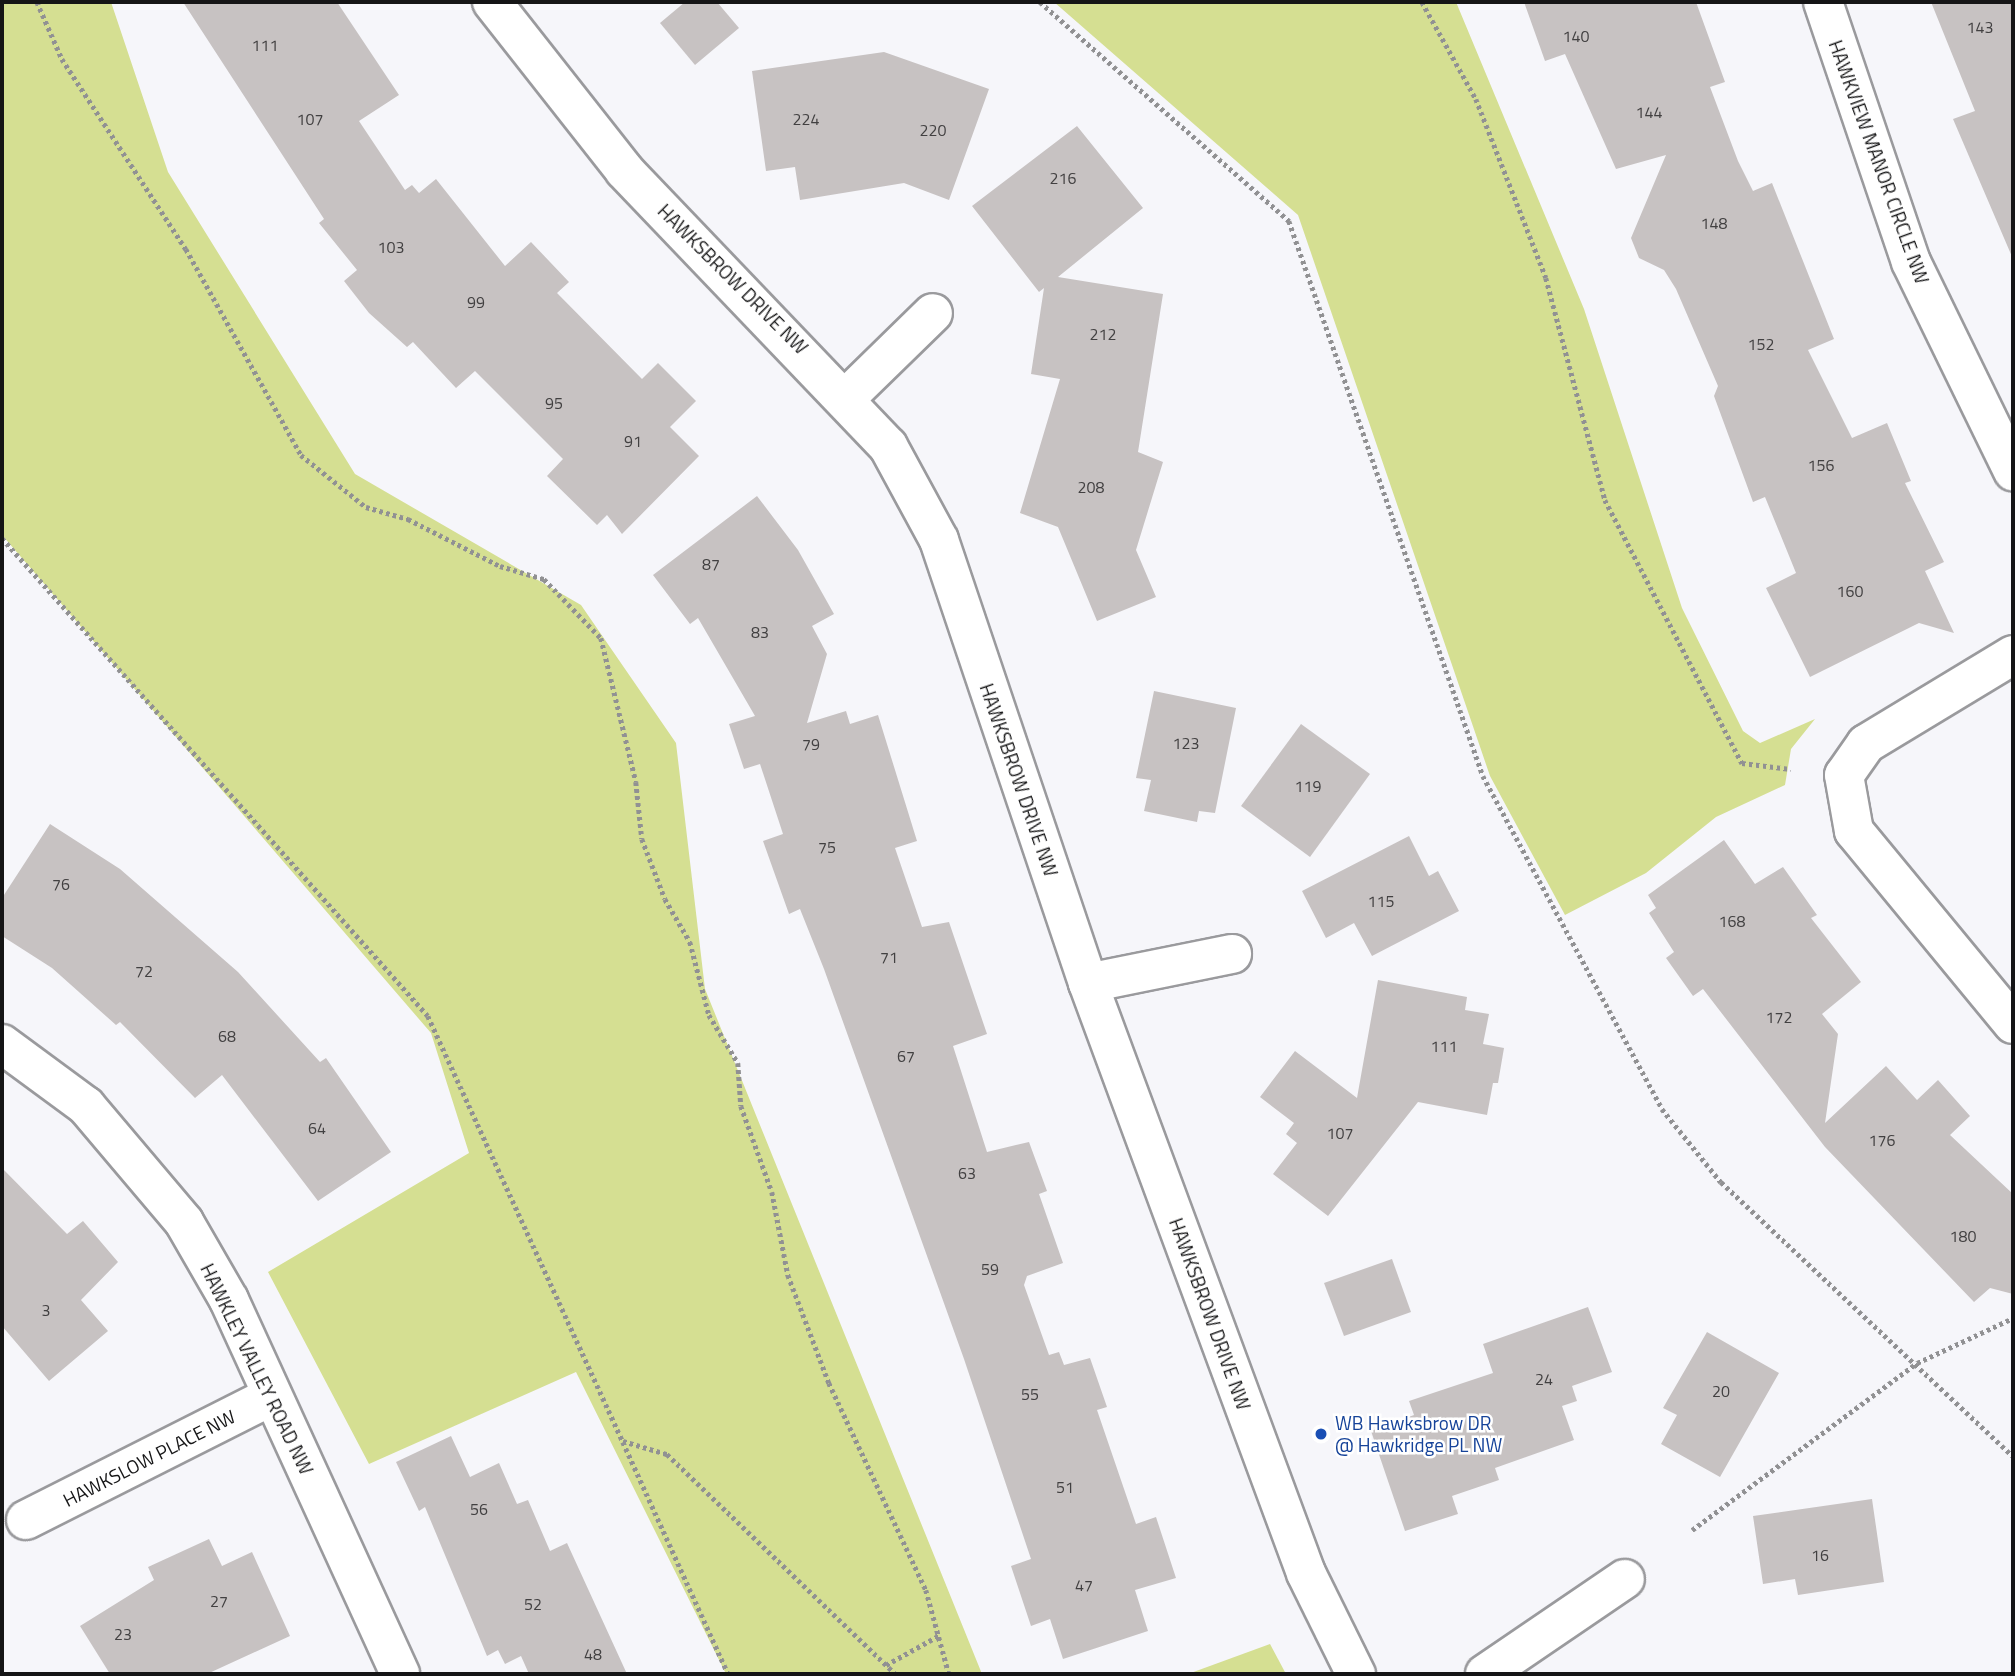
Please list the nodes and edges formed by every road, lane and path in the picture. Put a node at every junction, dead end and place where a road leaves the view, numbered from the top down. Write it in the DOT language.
graph roads {
  1 [pos="37,2"];
  2 [pos="492,2"];
  3 [pos="1041,2"];
  4 [pos="1422,2"];
  5 [pos="1823,2"];
  6 [pos="933,313"];
  7 [pos="847,397"];
  8 [pos="2013,471"];
  9 [pos="2,538"];
  10 [pos="2013,655"];
  11 [pos="1791,769"];
  12 [pos="1232,954"];
  13 [pos="1088,983"];
  14 [pos="2013,1024"];
  15 [pos="2,1044"];
  16 [pos="2013,1318"];
  17 [pos="1917,1363"];
  18 [pos="272,1396"];
  19 [pos="623,1441"];
  20 [pos="2013,1456"];
  21 [pos="26,1520"];
  22 [pos="1692,1530"];
  23 [pos="1625,1579"];
  24 [pos="939,1635"];
  25 [pos="886,1665"];
  26 [pos="400,1674"];
  27 [pos="728,1674"];
  28 [pos="896,1674"];
  29 [pos="949,1674"];
  30 [pos="1356,1674"];
  31 [pos="1485,1674"];
  1 -- 24 [label="path"];
  2 -- 7 [label="street, HAWKSBROW DRIVE NW"];
  3 -- 17 [label="path"];
  4 -- 11 [label="path"];
  5 -- 8 [label="street, HAWKVIEW MANOR CIRCLE NW"];
  6 -- 7 [label="street"];
  7 -- 13 [label="street, HAWKSBROW DRIVE NW"];
  9 -- 19 [label="path"];
  10 -- 14 [label="street"];
  12 -- 13 [label="street"];
  13 -- 30 [label="street, HAWKSBROW DRIVE NW"];
  15 -- 18 [label="street, HAWKLEY VALLEY ROAD NW"];
  16 -- 17 [label="path"];
  17 -- 20 [label="path"];
  17 -- 22 [label="path"];
  18 -- 21 [label="street, HAWKSLOW PLACE NW"];
  18 -- 26 [label="street, HAWKLEY VALLEY ROAD NW"];
  19 -- 25 [label="path"];
  19 -- 27 [label="path"];
  23 -- 31 [label="street"];
  24 -- 25 [label="path"];
  24 -- 29 [label="path"];
  25 -- 28 [label="path"];
}
